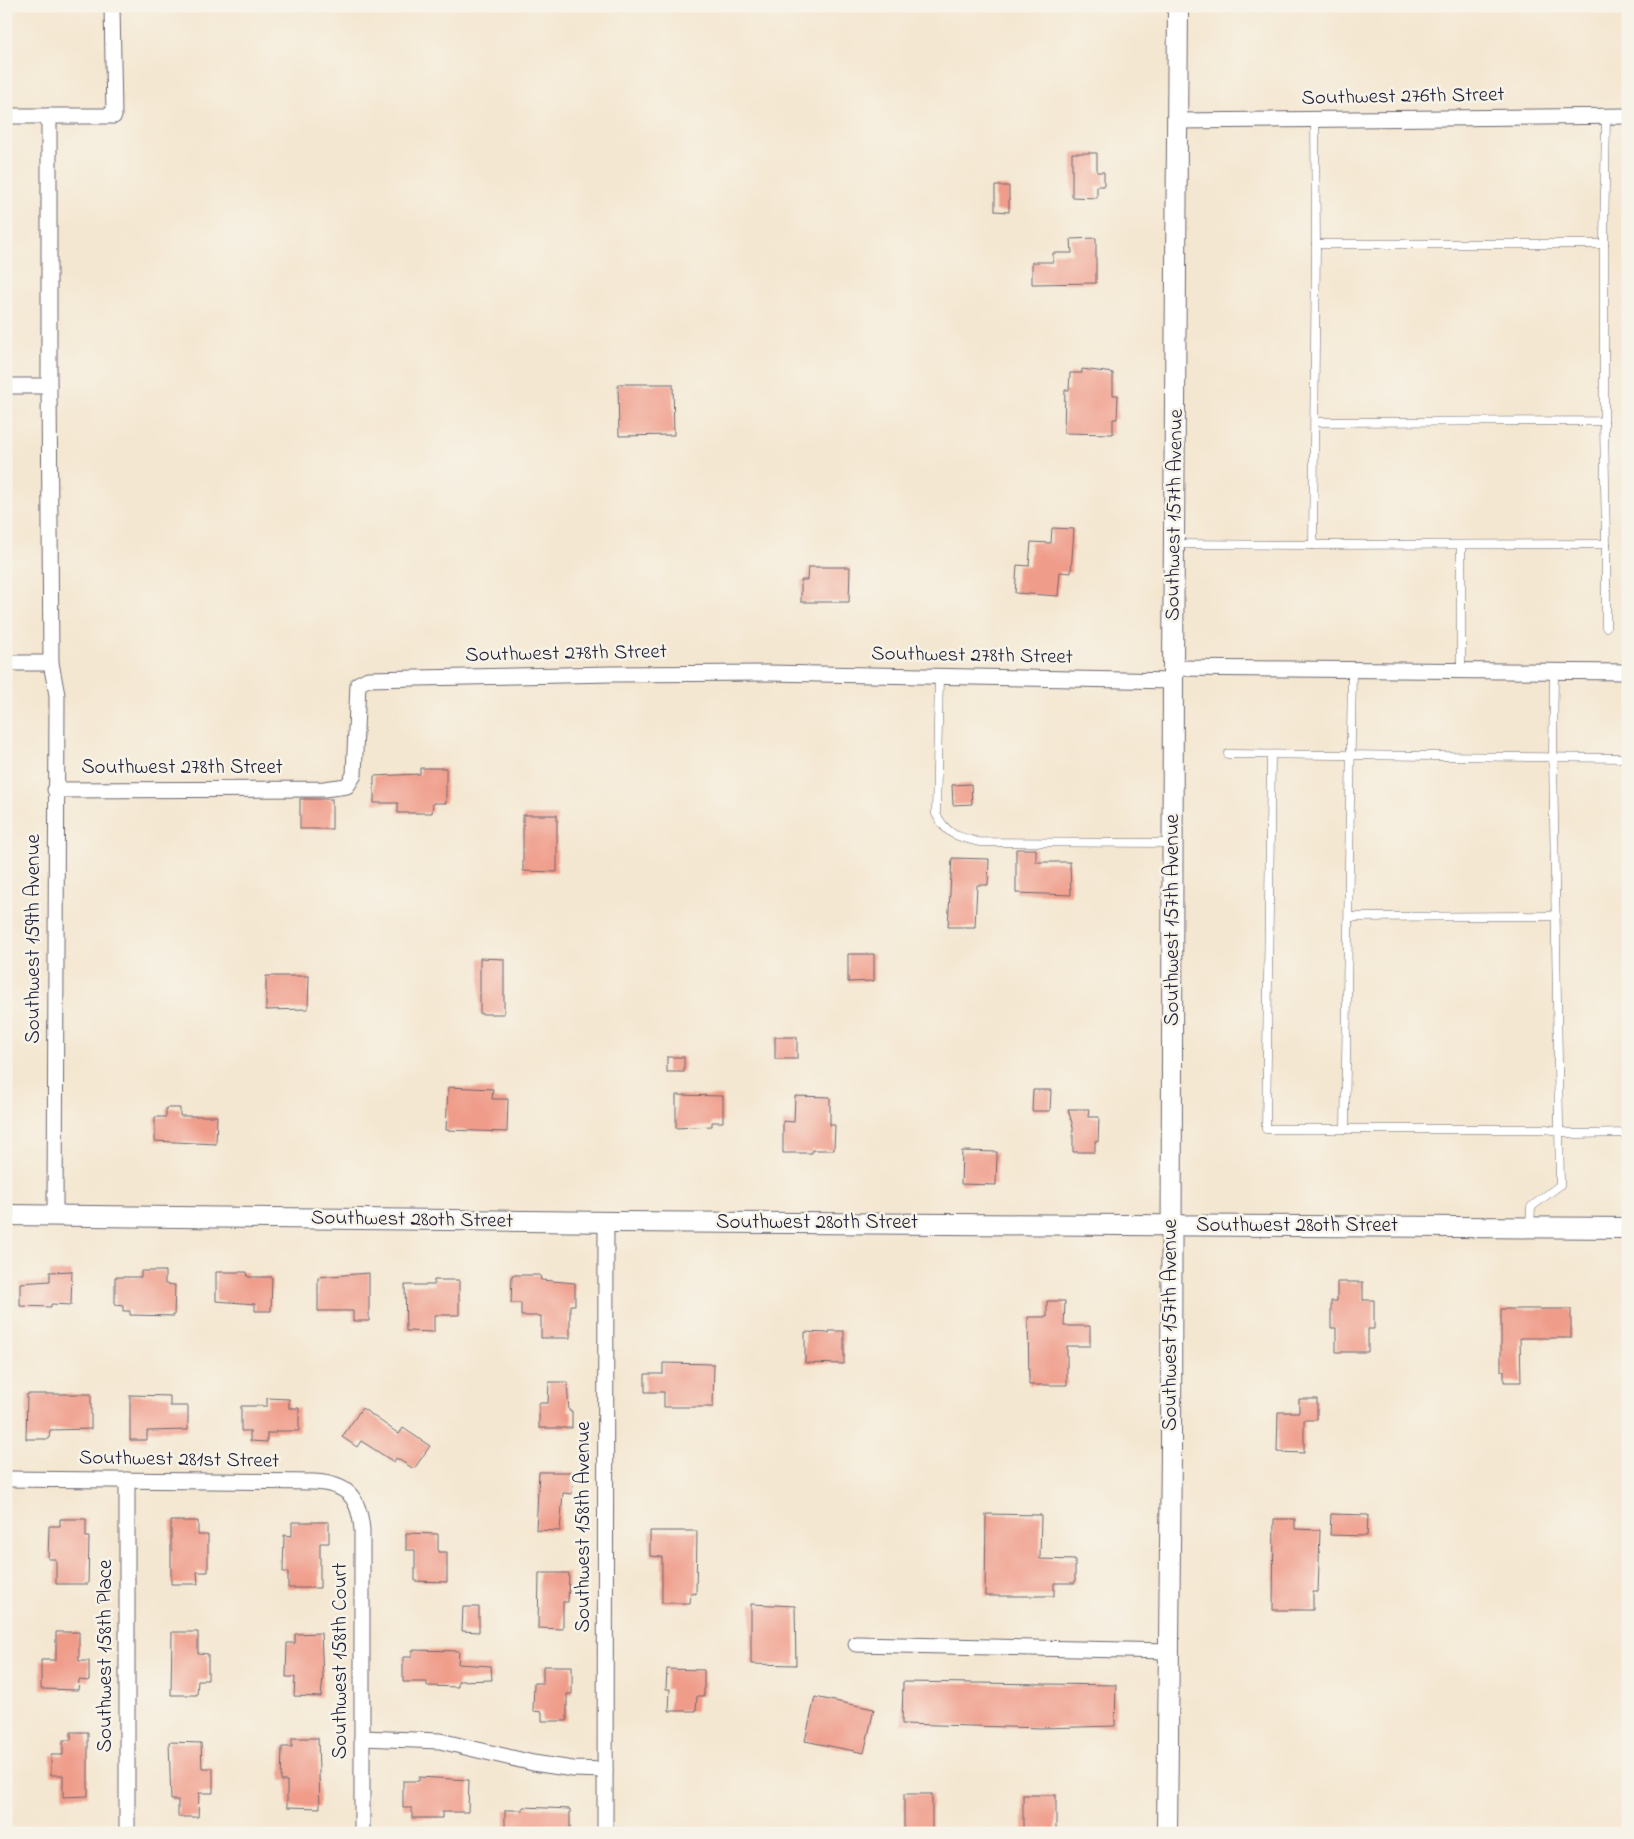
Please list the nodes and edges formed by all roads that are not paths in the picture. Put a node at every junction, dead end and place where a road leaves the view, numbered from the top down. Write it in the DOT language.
graph roads {
  1 [pos="112,6"];
  2 [pos="1178,6"];
  3 [pos="6,116"];
  4 [pos="49,116"];
  5 [pos="1606,116"];
  6 [pos="1628,116"];
  7 [pos="1315,119"];
  8 [pos="1178,121"];
  9 [pos="1316,244"];
  10 [pos="1604,244"];
  11 [pos="6,386"];
  12 [pos="50,386"];
  13 [pos="1604,421"];
  14 [pos="1315,422"];
  15 [pos="1174,544"];
  16 [pos="1606,544"];
  17 [pos="1313,545"];
  18 [pos="1461,545"];
  19 [pos="1606,627"];
  20 [pos="6,662"];
  21 [pos="51,663"];
  22 [pos="1352,670"];
  23 [pos="1461,671"];
  24 [pos="1554,671"];
  25 [pos="1628,672"];
  26 [pos="1173,675"];
  27 [pos="939,678"];
  28 [pos="1228,754"];
  29 [pos="1270,754"];
  30 [pos="1351,756"];
  31 [pos="1553,757"];
  32 [pos="1628,758"];
  33 [pos="55,790"];
  34 [pos="1173,843"];
  35 [pos="1556,916"];
  36 [pos="1349,917"];
  37 [pos="1346,1129"];
  38 [pos="1560,1131"];
  39 [pos="1628,1133"];
  40 [pos="6,1215"];
  41 [pos="55,1216"];
  42 [pos="606,1222"];
  43 [pos="1172,1225"];
  44 [pos="1530,1226"];
  45 [pos="1628,1228"];
  46 [pos="6,1479"];
  47 [pos="127,1480"];
  48 [pos="349,1492"];
  49 [pos="856,1644"];
  50 [pos="1169,1651"];
  51 [pos="362,1738"];
  52 [pos="605,1770"];
  53 [pos="127,1833"];
  54 [pos="362,1833"];
  55 [pos="604,1833"];
  56 [pos="1167,1833"];
  1 -- 4 [label="street"];
  2 -- 8 [label="street, Southwest 157th Avenue"];
  3 -- 4 [label="street"];
  4 -- 12 [label="street, Southwest 159th Avenue"];
  5 -- 6 [label="street, Southwest 276th Street"];
  5 -- 7 [label="street, Southwest 276th Street"];
  5 -- 10 [label="lane"];
  7 -- 8 [label="street, Southwest 276th Street"];
  7 -- 9 [label="lane"];
  8 -- 15 [label="street, Southwest 157th Avenue"];
  9 -- 10 [label="lane"];
  9 -- 14 [label="lane"];
  10 -- 13 [label="lane"];
  11 -- 12 [label="street"];
  12 -- 21 [label="street, Southwest 159th Avenue"];
  13 -- 14 [label="lane"];
  13 -- 16 [label="lane"];
  14 -- 17 [label="lane"];
  15 -- 17 [label="lane"];
  15 -- 26 [label="street, Southwest 157th Avenue"];
  16 -- 18 [label="lane"];
  16 -- 19 [label="lane"];
  17 -- 18 [label="lane"];
  18 -- 23 [label="lane"];
  20 -- 21 [label="street"];
  21 -- 33 [label="street, Southwest 159th Avenue"];
  22 -- 23 [label="street, Southwest 278th Street"];
  22 -- 26 [label="street, Southwest 278th Street"];
  22 -- 30 [label="lane"];
  23 -- 24 [label="street, Southwest 278th Street"];
  24 -- 25 [label="street, Southwest 278th Street"];
  24 -- 31 [label="lane"];
  26 -- 27 [label="street, Southwest 278th Street"];
  26 -- 34 [label="street, Southwest 157th Avenue"];
  27 -- 33 [label="street, Southwest 278th Street"];
  27 -- 34 [label="lane"];
  28 -- 29 [label="lane"];
  29 -- 30 [label="lane"];
  29 -- 37 [label="lane"];
  30 -- 31 [label="lane"];
  30 -- 36 [label="lane"];
  31 -- 32 [label="lane"];
  31 -- 35 [label="lane"];
  33 -- 41 [label="street, Southwest 159th Avenue"];
  34 -- 43 [label="street, Southwest 157th Avenue"];
  35 -- 36 [label="lane"];
  35 -- 38 [label="lane"];
  36 -- 37 [label="lane"];
  37 -- 38 [label="lane"];
  38 -- 39 [label="lane"];
  38 -- 44 [label="lane"];
  40 -- 41 [label="street, Southwest 280th Street"];
  41 -- 42 [label="street, Southwest 280th Street"];
  42 -- 43 [label="street, Southwest 280th Street"];
  42 -- 52 [label="street, Southwest 158th Avenue"];
  43 -- 44 [label="street, Southwest 280th Street"];
  43 -- 50 [label="street, Southwest 157th Avenue"];
  44 -- 45 [label="street, Southwest 280th Street"];
  46 -- 47 [label="street, Southwest 281st Street"];
  47 -- 48 [label="street, Southwest 281st Street"];
  47 -- 53 [label="street, Southwest 158th Place"];
  48 -- 51 [label="street, Southwest 158th Court"];
  49 -- 50 [label="street"];
  50 -- 56 [label="street, Southwest 157th Avenue"];
  51 -- 52 [label="street"];
  51 -- 54 [label="street, Southwest 158th Court"];
  52 -- 55 [label="street, Southwest 158th Avenue"];
}
